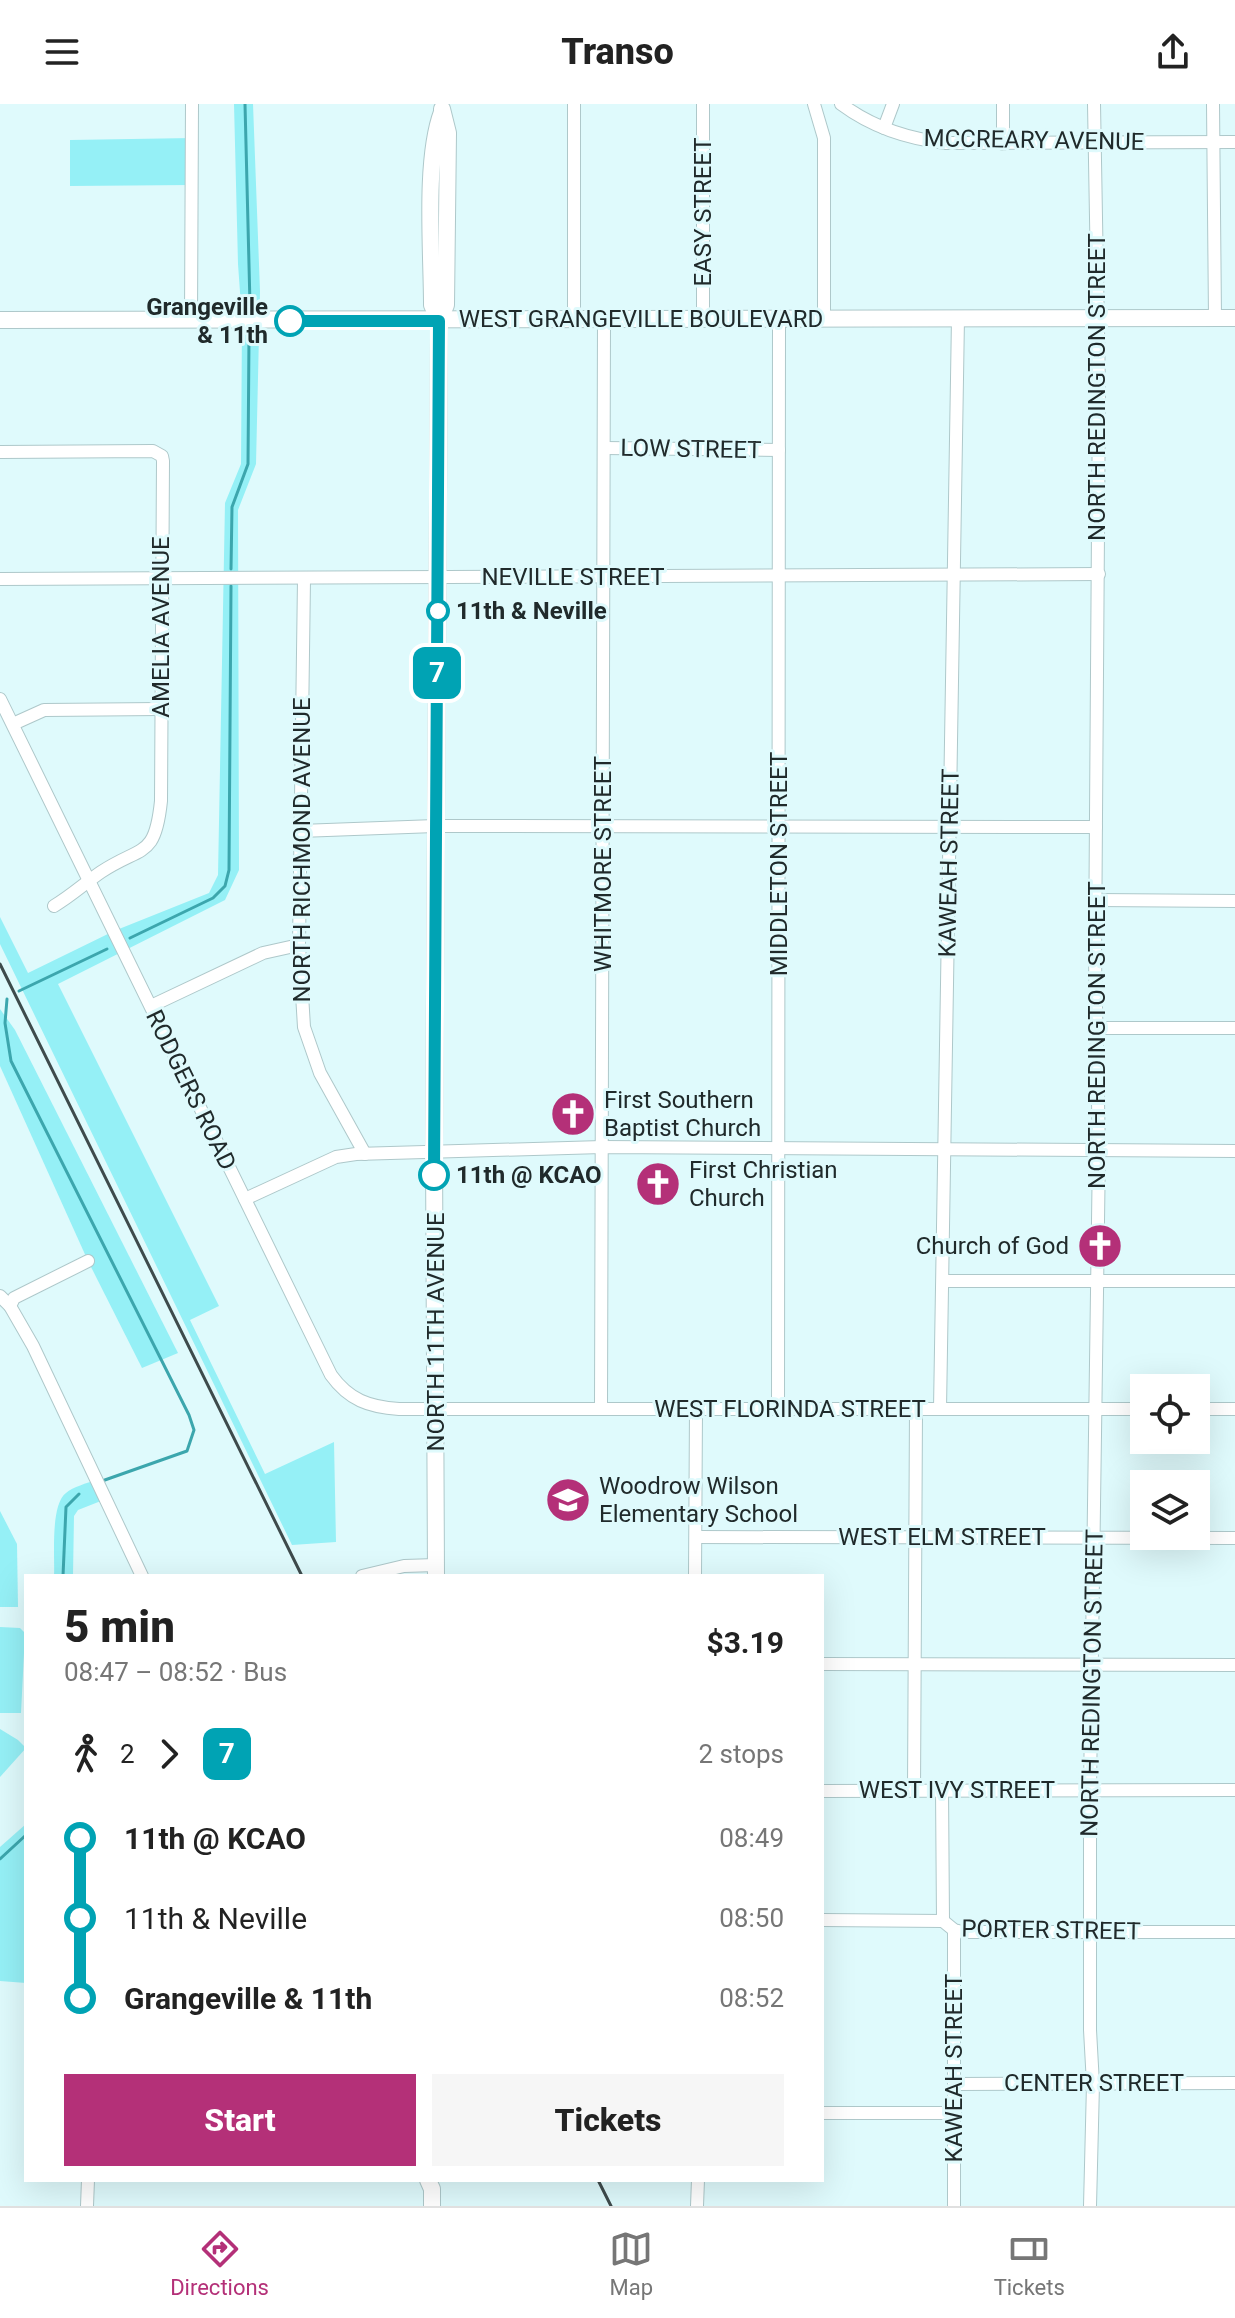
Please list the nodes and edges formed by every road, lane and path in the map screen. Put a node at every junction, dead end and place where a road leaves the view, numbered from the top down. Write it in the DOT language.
graph roads {
  1 [pos="192,104"];
  2 [pos="574,104"];
  3 [pos="703,104"];
  4 [pos="814,104"];
  5 [pos="841,104"];
  6 [pos="893,104"];
  7 [pos="1003,104"];
  8 [pos="1094,104"];
  9 [pos="1213,104"];
  10 [pos="442,108"];
  11 [pos="884,128"];
  12 [pos="1212,142"];
  13 [pos="1235,142"];
  14 [pos="1094,143"];
  15 [pos="1003,144"];
  16 [pos="824,318"];
  17 [pos="958,318"];
  18 [pos="1098,318"];
  19 [pos="1215,318"];
  20 [pos="1235,318"];
  21 [pos="191,319"];
  22 [pos="703,319"];
  23 [pos="779,319"];
  24 [pos="0,320"];
  25 [pos="574,320"];
  26 [pos="604,320"];
  27 [pos="439,321"];
  28 [pos="604,448"];
  29 [pos="779,450"];
  30 [pos="0,452"];
  31 [pos="1099,574"];
  32 [pos="954,575"];
  33 [pos="779,576"];
  34 [pos="603,577"];
  35 [pos="161,578"];
  36 [pos="438,578"];
  37 [pos="0,579"];
  38 [pos="304,579"];
  39 [pos="0,699"];
  40 [pos="160,709"];
  41 [pos="13,724"];
  42 [pos="435,826"];
  43 [pos="603,826"];
  44 [pos="779,826"];
  45 [pos="950,826"];
  46 [pos="1096,827"];
  47 [pos="300,831"];
  48 [pos="89,881"];
  49 [pos="1096,900"];
  50 [pos="1235,901"];
  51 [pos="54,906"];
  52 [pos="299,945"];
  53 [pos="151,1006"];
  54 [pos="1096,1028"];
  55 [pos="1235,1028"];
  56 [pos="602,1147"];
  57 [pos="778,1148"];
  58 [pos="944,1149"];
  59 [pos="1099,1150"];
  60 [pos="1235,1151"];
  61 [pos="434,1152"];
  62 [pos="365,1154"];
  63 [pos="245,1199"];
  64 [pos="88,1261"];
  65 [pos="943,1281"];
  66 [pos="1097,1281"];
  67 [pos="1235,1281"];
  68 [pos="0,1296"];
  69 [pos="10,1306"];
  70 [pos="601,1408"];
  71 [pos="436,1409"];
  72 [pos="696,1409"];
  73 [pos="778,1409"];
  74 [pos="916,1409"];
  75 [pos="940,1409"];
  76 [pos="1095,1409"];
  77 [pos="1130,1409"];
  78 [pos="1210,1409"];
  79 [pos="1235,1409"];
  80 [pos="696,1537"];
  81 [pos="916,1537"];
  82 [pos="1094,1538"];
  83 [pos="1235,1538"];
  84 [pos="436,1570"];
  85 [pos="141,1574"];
  86 [pos="370,1574"];
  87 [pos="695,1574"];
  88 [pos="824,1664"];
  89 [pos="915,1664"];
  90 [pos="1093,1665"];
  91 [pos="1235,1665"];
  92 [pos="942,1790"];
  93 [pos="1090,1790"];
  94 [pos="1235,1790"];
  95 [pos="824,1791"];
  96 [pos="914,1791"];
  97 [pos="824,1920"];
  98 [pos="943,1921"];
  99 [pos="954,1930"];
  100 [pos="1089,1931"];
  101 [pos="1235,1932"];
  102 [pos="1235,2083"];
  103 [pos="954,2084"];
  104 [pos="1093,2084"];
  105 [pos="824,2113"];
  106 [pos="955,2113"];
  107 [pos="88,2182"];
  108 [pos="427,2182"];
  109 [pos="428,2182"];
  110 [pos="441,2182"];
  111 [pos="698,2182"];
  112 [pos="87,2206"];
  113 [pos="426,2206"];
  114 [pos="432,2206"];
  115 [pos="441,2206"];
  116 [pos="697,2206"];
  117 [pos="954,2206"];
  118 [pos="1090,2206"];
  1 -- 21 [label="street"];
  2 -- 25 [label="street"];
  3 -- 22 [label="street, EASY STREET"];
  4 -- 16 [label="street"];
  5 -- 11 [label="street, MCCREARY AVENUE"];
  6 -- 11 [label="street"];
  7 -- 15 [label="street"];
  8 -- 14 [label="street, NORTH REDINGTON STREET"];
  9 -- 12 [label="street"];
  10 -- 27 [label="main road, NORTH 11TH AVENUE"];
  11 -- 15 [label="street, MCCREARY AVENUE"];
  12 -- 13 [label="street, MCCREARY AVENUE"];
  12 -- 14 [label="street, MCCREARY AVENUE"];
  12 -- 19 [label="street"];
  14 -- 15 [label="street, MCCREARY AVENUE"];
  14 -- 18 [label="street, NORTH REDINGTON STREET"];
  16 -- 17 [label="main road, WEST GRANGEVILLE BOULEVARD"];
  16 -- 23 [label="main road, WEST GRANGEVILLE BOULEVARD"];
  17 -- 18 [label="main road, WEST GRANGEVILLE BOULEVARD"];
  17 -- 32 [label="street, KAWEAH STREET"];
  18 -- 19 [label="main road, WEST GRANGEVILLE BOULEVARD"];
  18 -- 31 [label="street, NORTH REDINGTON STREET"];
  19 -- 20 [label="main road, WEST GRANGEVILLE BOULEVARD"];
  21 -- 24 [label="main road, WEST GRANGEVILLE BOULEVARD"];
  21 -- 27 [label="main road, WEST GRANGEVILLE BOULEVARD"];
  22 -- 23 [label="main road, WEST GRANGEVILLE BOULEVARD"];
  22 -- 26 [label="main road, WEST GRANGEVILLE BOULEVARD"];
  23 -- 29 [label="street, MIDDLETON STREET"];
  25 -- 26 [label="main road, WEST GRANGEVILLE BOULEVARD"];
  25 -- 27 [label="main road, WEST GRANGEVILLE BOULEVARD"];
  26 -- 28 [label="street, WHITMORE STREET"];
  27 -- 36 [label="main road, NORTH 11TH AVENUE"];
  28 -- 29 [label="street, LOW STREET"];
  28 -- 34 [label="street, WHITMORE STREET"];
  29 -- 33 [label="street, MIDDLETON STREET"];
  30 -- 35 [label="street, AMELIA AVENUE"];
  31 -- 32 [label="street, NEVILLE STREET"];
  31 -- 46 [label="street, NORTH REDINGTON STREET"];
  32 -- 33 [label="street, NEVILLE STREET"];
  32 -- 45 [label="street, KAWEAH STREET"];
  33 -- 34 [label="street, NEVILLE STREET"];
  33 -- 44 [label="street, MIDDLETON STREET"];
  34 -- 36 [label="street, NEVILLE STREET"];
  34 -- 43 [label="street, WHITMORE STREET"];
  35 -- 37 [label="street, NEVILLE STREET"];
  35 -- 38 [label="street, NEVILLE STREET"];
  35 -- 40 [label="street, AMELIA AVENUE"];
  36 -- 38 [label="street, NEVILLE STREET"];
  36 -- 42 [label="main road, NORTH 11TH AVENUE"];
  38 -- 47 [label="street, NORTH RICHMOND AVENUE"];
  39 -- 41 [label="street, RODGERS ROAD"];
  40 -- 41 [label="street"];
  40 -- 48 [label="street, AMELIA AVENUE"];
  41 -- 48 [label="street, RODGERS ROAD"];
  42 -- 43 [label="street"];
  42 -- 47 [label="street"];
  42 -- 61 [label="main road, NORTH 11TH AVENUE"];
  43 -- 44 [label="street"];
  43 -- 56 [label="street, WHITMORE STREET"];
  44 -- 45 [label="street"];
  44 -- 57 [label="street, MIDDLETON STREET"];
  45 -- 46 [label="street"];
  45 -- 58 [label="street, KAWEAH STREET"];
  46 -- 49 [label="street, NORTH REDINGTON STREET"];
  47 -- 52 [label="street, NORTH RICHMOND AVENUE"];
  48 -- 51 [label="street, AMELIA AVENUE"];
  48 -- 53 [label="street, RODGERS ROAD"];
  49 -- 50 [label="street"];
  49 -- 54 [label="street, NORTH REDINGTON STREET"];
  52 -- 53 [label="street"];
  52 -- 62 [label="street, NORTH RICHMOND AVENUE"];
  53 -- 63 [label="street, RODGERS ROAD"];
  54 -- 55 [label="street"];
  54 -- 59 [label="street, NORTH REDINGTON STREET"];
  56 -- 57 [label="street"];
  56 -- 61 [label="street"];
  56 -- 70 [label="street, WHITMORE STREET"];
  57 -- 58 [label="street"];
  57 -- 73 [label="street, MIDDLETON STREET"];
  58 -- 59 [label="street"];
  58 -- 65 [label="street, KAWEAH STREET"];
  59 -- 60 [label="street"];
  59 -- 66 [label="street, NORTH REDINGTON STREET"];
  61 -- 62 [label="street"];
  61 -- 71 [label="main road, NORTH 11TH AVENUE"];
  62 -- 63 [label="street"];
  63 -- 71 [label="street, RODGERS ROAD"];
  64 -- 69 [label="street"];
  65 -- 66 [label="street"];
  65 -- 75 [label="street, KAWEAH STREET"];
  66 -- 67 [label="street"];
  66 -- 76 [label="street, NORTH REDINGTON STREET"];
  68 -- 69 [label="street"];
  69 -- 85 [label="street"];
  70 -- 71 [label="street, WEST FLORINDA STREET"];
  70 -- 72 [label="street, WEST FLORINDA STREET"];
  71 -- 84 [label="main road, NORTH 11TH AVENUE"];
  72 -- 73 [label="street, WEST FLORINDA STREET"];
  72 -- 80 [label="street"];
  73 -- 74 [label="street, WEST FLORINDA STREET"];
  74 -- 75 [label="street, WEST FLORINDA STREET"];
  74 -- 81 [label="street"];
  75 -- 76 [label="street, WEST FLORINDA STREET"];
  76 -- 77 [label="street, WEST FLORINDA STREET"];
  76 -- 82 [label="street, NORTH REDINGTON STREET"];
  78 -- 79 [label="street"];
  80 -- 81 [label="street, WEST ELM STREET"];
  80 -- 87 [label="street"];
  81 -- 82 [label="street, WEST ELM STREET"];
  81 -- 89 [label="street"];
  82 -- 83 [label="street, WEST ELM STREET"];
  82 -- 90 [label="street, NORTH REDINGTON STREET"];
  84 -- 86 [label="street"];
  88 -- 89 [label="street"];
  89 -- 90 [label="street"];
  89 -- 96 [label="street"];
  90 -- 91 [label="street"];
  90 -- 93 [label="street, NORTH REDINGTON STREET"];
  92 -- 93 [label="street, WEST IVY STREET"];
  92 -- 96 [label="street, WEST IVY STREET"];
  92 -- 98 [label="street"];
  93 -- 94 [label="street, WEST IVY STREET"];
  93 -- 100 [label="street, NORTH REDINGTON STREET"];
  95 -- 96 [label="street, WEST IVY STREET"];
  97 -- 98 [label="street, PORTER STREET"];
  98 -- 99 [label="street, PORTER STREET"];
  99 -- 100 [label="street, PORTER STREET"];
  99 -- 103 [label="street, KAWEAH STREET"];
  100 -- 101 [label="street, PORTER STREET"];
  100 -- 104 [label="street, NORTH REDINGTON STREET"];
  102 -- 104 [label="street, CENTER STREET"];
  103 -- 104 [label="street, CENTER STREET"];
  103 -- 106 [label="street, KAWEAH STREET"];
  104 -- 118 [label="street, NORTH REDINGTON STREET"];
  105 -- 106 [label="street"];
  106 -- 117 [label="street, KAWEAH STREET"];
  107 -- 112 [label="street"];
  108 -- 113 [label="main road"];
  109 -- 114 [label="main road"];
  110 -- 115 [label="main road"];
  111 -- 116 [label="street"];
}
